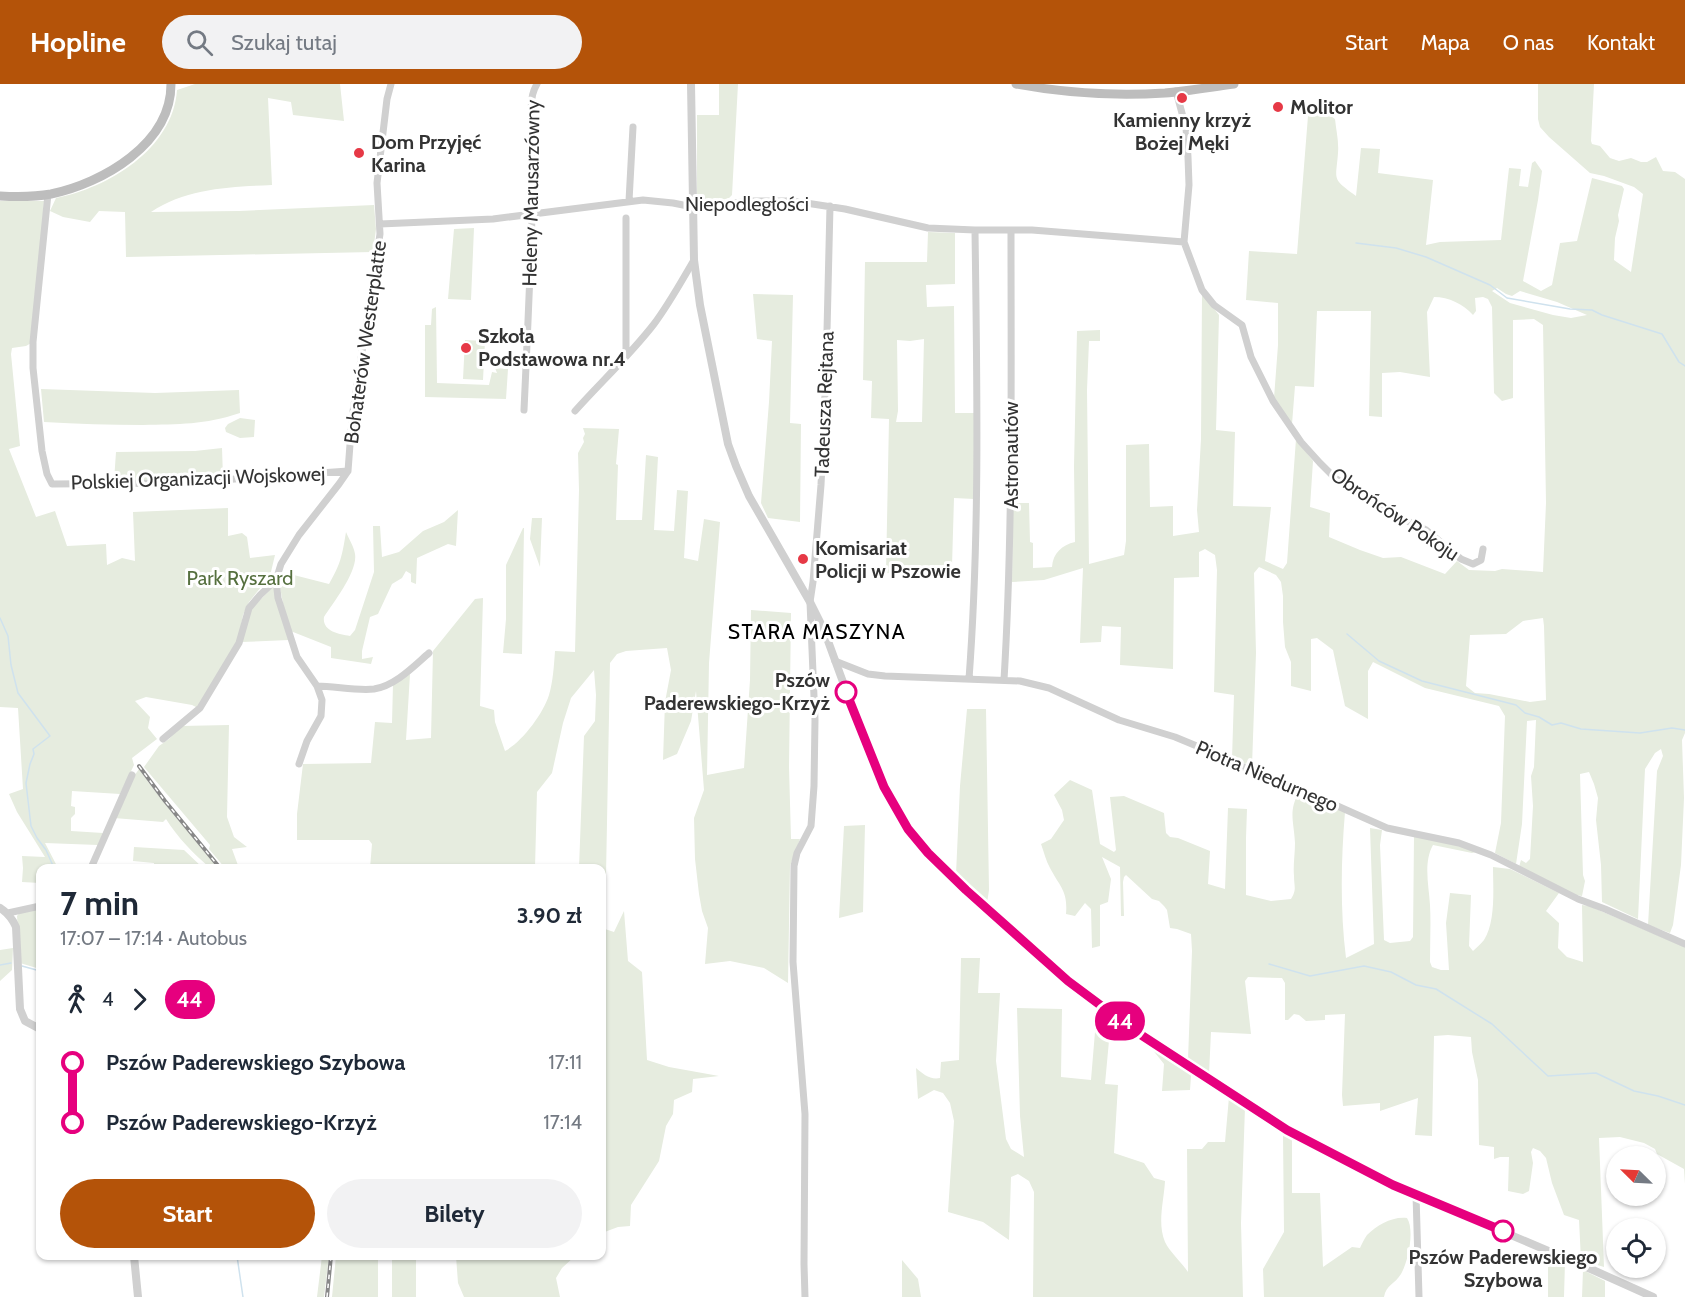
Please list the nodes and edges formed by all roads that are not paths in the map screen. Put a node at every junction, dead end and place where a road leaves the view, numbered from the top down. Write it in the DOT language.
graph roads {
  1 [pos="171,84"];
  2 [pos="391,84"];
  3 [pos="537,84"];
  4 [pos="691,84"];
  5 [pos="1016,84"];
  6 [pos="1234,84"];
  7 [pos="1189,87"];
  8 [pos="1176,91"];
  9 [pos="633,127"];
  10 [pos="48,194"];
  11 [pos="0,196"];
  12 [pos="629,201"];
  13 [pos="830,206"];
  14 [pos="693,207"];
  15 [pos="532,215"];
  16 [pos="626,218"];
  17 [pos="380,224"];
  18 [pos="975,230"];
  19 [pos="1011,230"];
  20 [pos="1184,242"];
  21 [pos="694,260"];
  22 [pos="626,355"];
  23 [pos="524,410"];
  24 [pos="575,411"];
  25 [pos="348,471"];
  26 [pos="1483,549"];
  27 [pos="276,580"];
  28 [pos="810,602"];
  29 [pos="429,653"];
  30 [pos="835,661"];
  31 [pos="969,679"];
  32 [pos="1004,680"];
  33 [pos="317,686"];
  34 [pos="163,739"];
  35 [pos="299,764"];
  36 [pos="132,775"];
  37 [pos="93,864"];
  38 [pos="36,906"];
  39 [pos="4,910"];
  40 [pos="1685,944"];
  41 [pos="36,1027"];
  42 [pos="1416,1194"];
  43 [pos="134,1260"];
  44 [pos="138,1297"];
  45 [pos="805,1297"];
  46 [pos="1419,1297"];
  47 [pos="1653,1297"];
  1 -- 10 [label="main road"];
  2 -- 17 [label="street, Bohaterów Westerplatte"];
  3 -- 15 [label="street, Heleny Marusarzówny"];
  4 -- 14 [label="street"];
  5 -- 8 [label="main road"];
  6 -- 7 [label="main road"];
  7 -- 8 [label="main road"];
  8 -- 20 [label="street, Obrońców Pokoju"];
  9 -- 12 [label="street"];
  10 -- 11 [label="main road"];
  10 -- 25 [label="street, Polskiej Organizacji Wojskowej"];
  12 -- 14 [label="street, Niepodległości"];
  12 -- 15 [label="street, Niepodległości"];
  13 -- 14 [label="street, Niepodległości"];
  13 -- 18 [label="street, Niepodległości"];
  13 -- 28 [label="street, Tadeusza Rejtana"];
  14 -- 21 [label="street"];
  15 -- 17 [label="street, Niepodległości"];
  15 -- 23 [label="street, Heleny Marusarzówny"];
  16 -- 22 [label="street"];
  17 -- 25 [label="street, Bohaterów Westerplatte"];
  18 -- 19 [label="street, Niepodległości"];
  18 -- 31 [label="street"];
  19 -- 20 [label="street, Niepodległości"];
  19 -- 32 [label="street, Astronautów"];
  20 -- 26 [label="street, Obrońców Pokoju"];
  21 -- 22 [label="street"];
  21 -- 28 [label="street"];
  22 -- 24 [label="street"];
  25 -- 27 [label="street, Bohaterów Westerplatte"];
  27 -- 33 [label="street"];
  27 -- 34 [label="street, Bohaterów Westerplatte"];
  28 -- 30 [label="street"];
  28 -- 45 [label="street, Tadeusza Rejtana"];
  29 -- 33 [label="street"];
  30 -- 31 [label="street, Piotra Niedurnego"];
  30 -- 42 [label="street"];
  31 -- 32 [label="street, Piotra Niedurnego"];
  32 -- 40 [label="street, Piotra Niedurnego"];
  33 -- 35 [label="street"];
  36 -- 37 [label="street"];
  38 -- 39 [label="street"];
  39 -- 41 [label="street"];
  42 -- 46 [label="street"];
  42 -- 47 [label="street"];
  43 -- 44 [label="street"];
}
